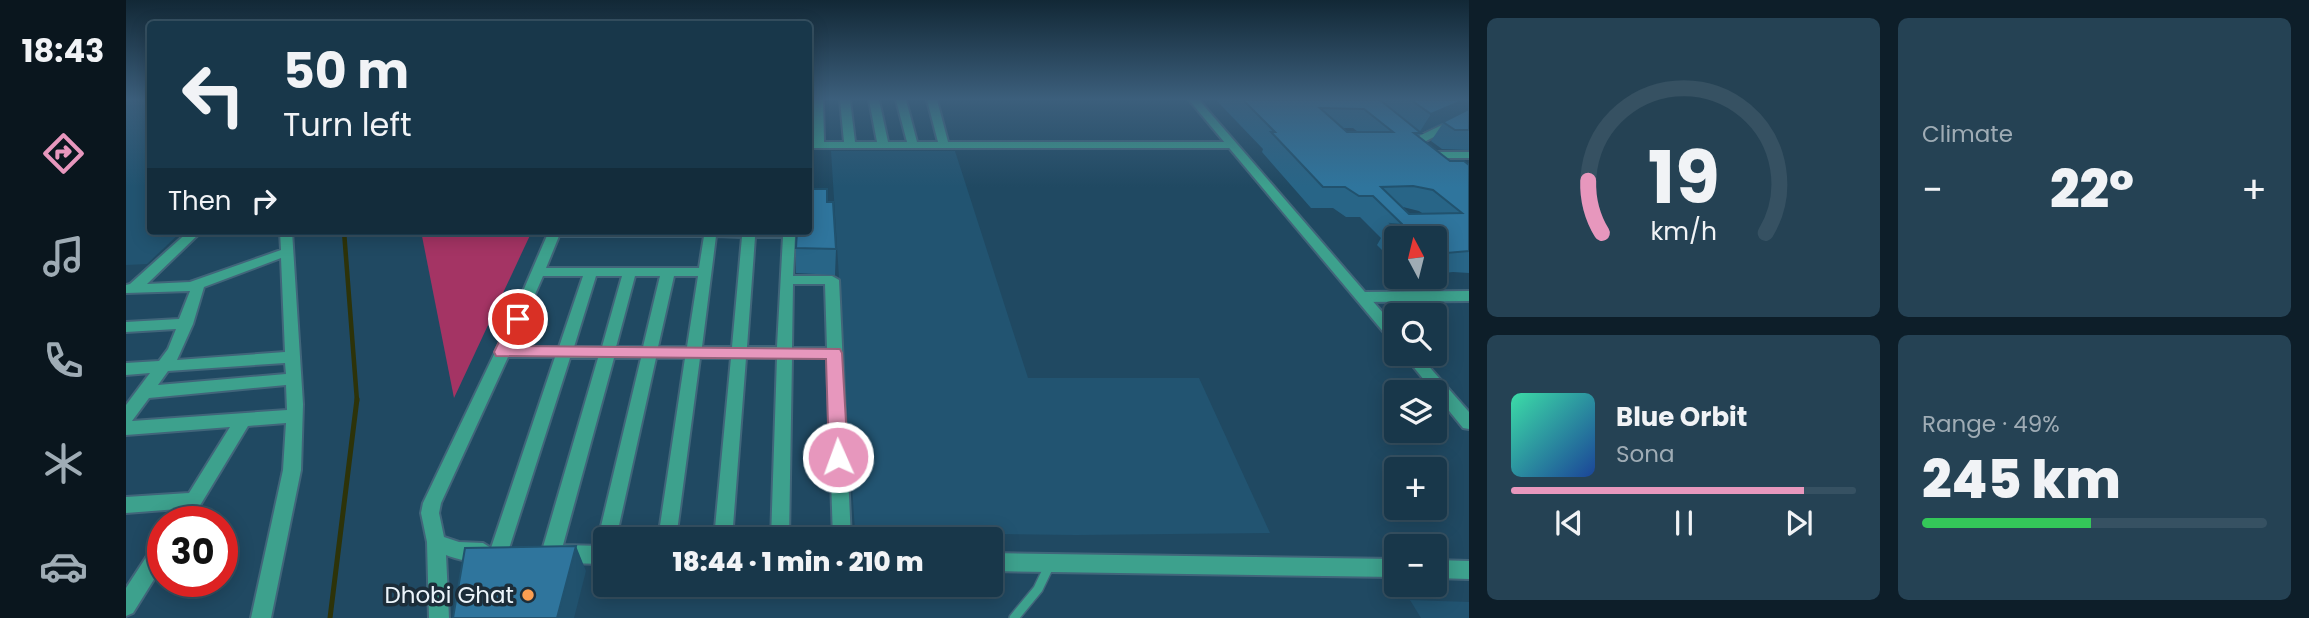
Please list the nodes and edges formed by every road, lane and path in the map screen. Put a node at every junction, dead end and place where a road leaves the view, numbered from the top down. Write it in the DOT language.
graph roads {
  1 [pos="848,129"];
  2 [pos="880,129"];
  3 [pos="909,129"];
  4 [pos="940,129"];
  5 [pos="1218,129"];
  6 [pos="1442,129"];
  7 [pos="814,145"];
  8 [pos="850,145"];
  9 [pos="883,145"];
  10 [pos="913,145"];
  11 [pos="1232,145"];
  12 [pos="944,146"];
  13 [pos="1469,155"];
  14 [pos="192,235"];
  15 [pos="286,235"];
  16 [pos="554,235"];
  17 [pos="711,235"];
  18 [pos="749,235"];
  19 [pos="788,235"];
  20 [pos="286,252"];
  21 [pos="538,272"];
  22 [pos="591,272"];
  23 [pos="629,272"];
  24 [pos="668,272"];
  25 [pos="706,272"];
  26 [pos="786,280"];
  27 [pos="193,286"];
  28 [pos="130,289"];
  29 [pos="1469,296"];
  30 [pos="1362,297"];
  31 [pos="1384,323"];
  32 [pos="186,324"];
  33 [pos="126,327"];
  34 [pos="563,351"];
  35 [pos="502,352"];
  36 [pos="605,352"];
  37 [pos="650,352"];
  38 [pos="695,352"];
  39 [pos="740,353"];
  40 [pos="783,353"];
  41 [pos="834,353"];
  42 [pos="292,357"];
  43 [pos="1421,366"];
  44 [pos="163,367"];
  45 [pos="126,369"];
  46 [pos="294,379"];
  47 [pos="145,392"];
  48 [pos="295,416"];
  49 [pos="126,417"];
  50 [pos="1467,418"];
  51 [pos="244,419"];
  52 [pos="126,428"];
  53 [pos="193,500"];
  54 [pos="126,505"];
  55 [pos="189,506"];
  56 [pos="611,527"];
  57 [pos="669,527"];
  58 [pos="724,527"];
  59 [pos="780,527"];
  60 [pos="841,527"];
  61 [pos="436,542"];
  62 [pos="593,550"];
  63 [pos="1003,562"];
  64 [pos="1051,563"];
  65 [pos="1384,568"];
  66 [pos="1447,569"];
  67 [pos="1469,570"];
  68 [pos="147,573"];
  69 [pos="126,606"];
  70 [pos="261,618"];
  71 [pos="439,618"];
  72 [pos="1014,618"];
  1 -- 8 [label="street"];
  2 -- 9 [label="street"];
  3 -- 10 [label="street"];
  4 -- 12 [label="street"];
  5 -- 11 [label="street"];
  6 -- 13 [label="street"];
  7 -- 8 [label="street"];
  8 -- 9 [label="street"];
  9 -- 10 [label="street"];
  10 -- 12 [label="street"];
  11 -- 12 [label="street"];
  11 -- 30 [label="street"];
  14 -- 28 [label="street"];
  15 -- 20 [label="street"];
  16 -- 21 [label="street"];
  17 -- 25 [label="street"];
  18 -- 39 [label="street"];
  19 -- 26 [label="street"];
  20 -- 27 [label="street"];
  20 -- 42 [label="street"];
  21 -- 22 [label="street"];
  21 -- 35 [label="street"];
  22 -- 23 [label="street"];
  22 -- 34 [label="street"];
  23 -- 24 [label="street"];
  23 -- 36 [label="street"];
  24 -- 25 [label="street"];
  24 -- 37 [label="street"];
  25 -- 38 [label="street"];
  26 -- 40 [label="street"];
  26 -- 41 [label="street"];
  27 -- 28 [label="street"];
  27 -- 32 [label="street"];
  29 -- 30 [label="street"];
  30 -- 31 [label="street"];
  32 -- 33 [label="street"];
  32 -- 44 [label="street"];
  34 -- 35 [label="street"];
  34 -- 36 [label="street"];
  34 -- 61 [label="street"];
  35 -- 61 [label="street"];
  36 -- 37 [label="street"];
  36 -- 62 [label="street"];
  37 -- 38 [label="street"];
  37 -- 56 [label="street"];
  38 -- 39 [label="street"];
  38 -- 57 [label="street"];
  39 -- 40 [label="street"];
  39 -- 58 [label="street"];
  40 -- 41 [label="street"];
  40 -- 59 [label="street"];
  41 -- 60 [label="street"];
  42 -- 44 [label="street"];
  42 -- 46 [label="street"];
  43 -- 50 [label="street"];
  44 -- 45 [label="street"];
  44 -- 47 [label="street"];
  46 -- 47 [label="street"];
  46 -- 48 [label="street"];
  47 -- 49 [label="street"];
  48 -- 51 [label="street"];
  48 -- 70 [label="street"];
  51 -- 52 [label="street"];
  51 -- 53 [label="street"];
  53 -- 54 [label="street"];
  53 -- 55 [label="street"];
  61 -- 71 [label="street"];
  63 -- 64 [label="street"];
  64 -- 65 [label="street"];
  64 -- 72 [label="lane"];
  66 -- 67 [label="street"];
  68 -- 69 [label="street"];
}
